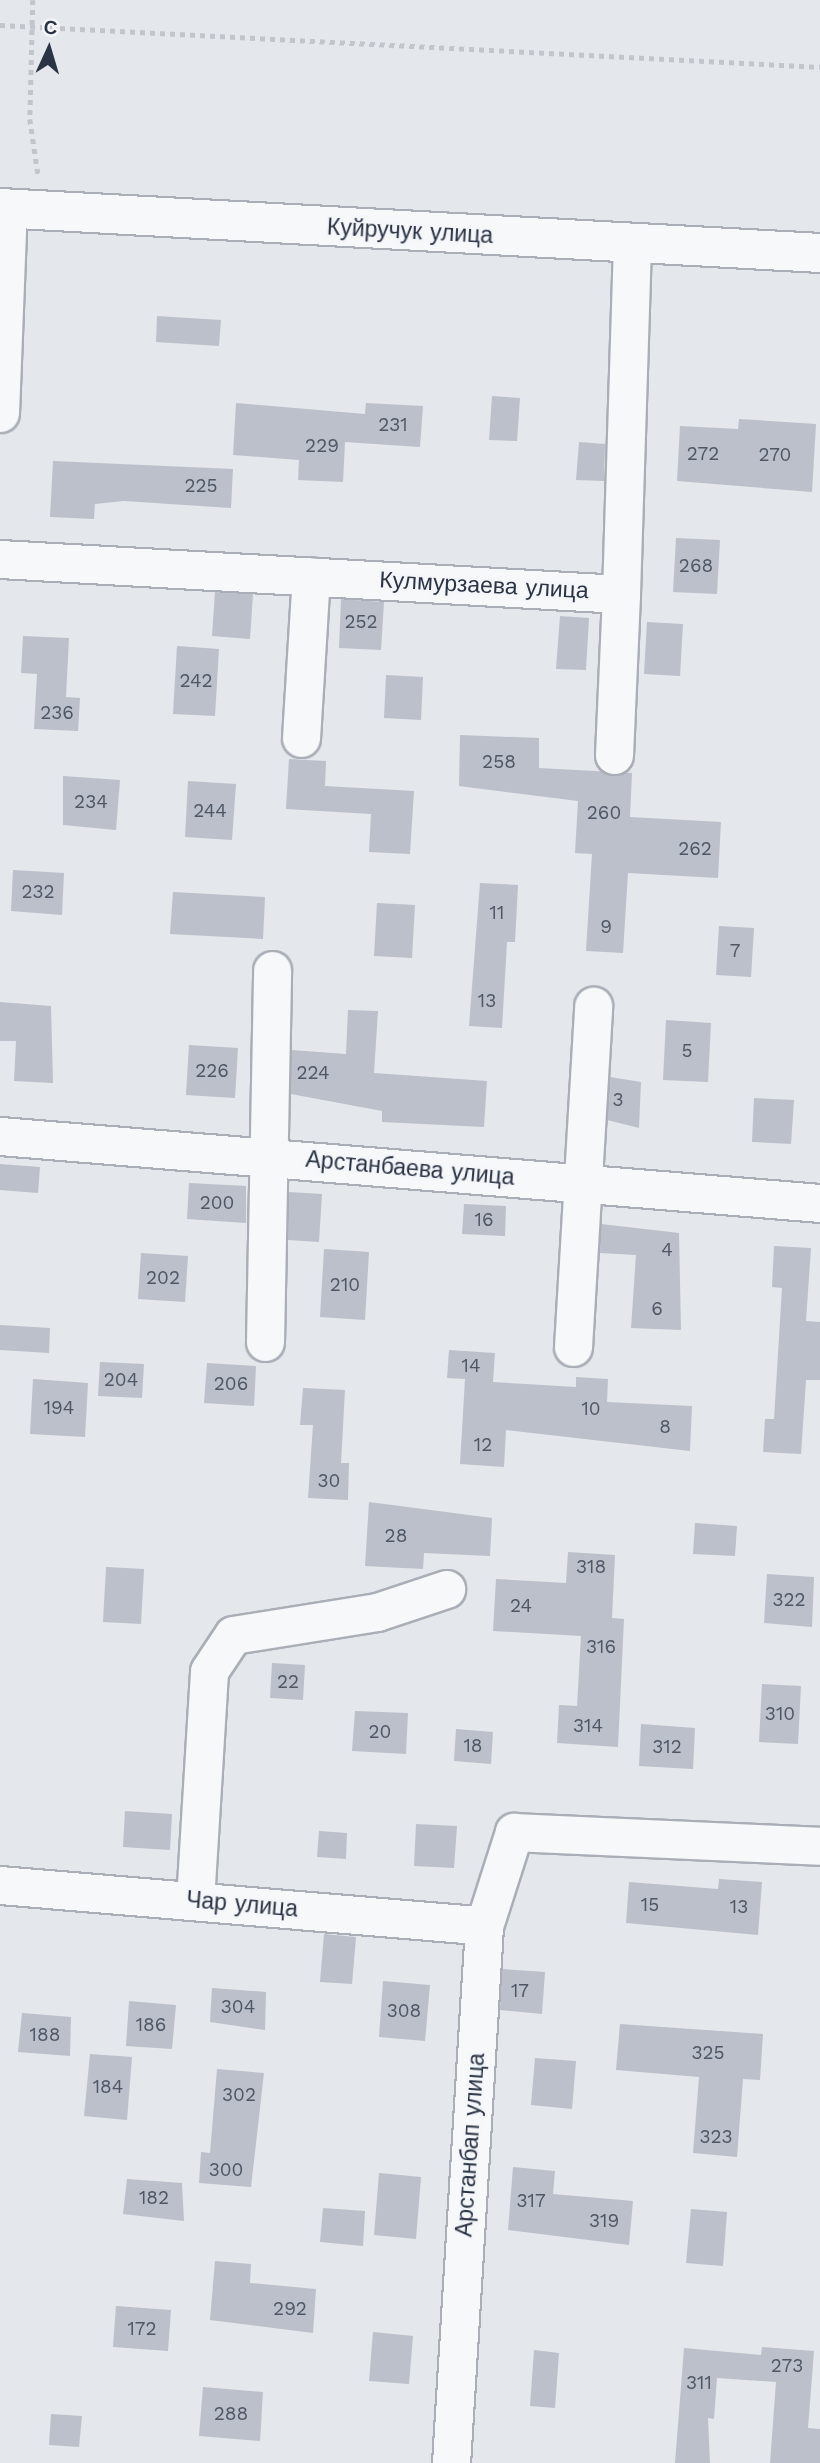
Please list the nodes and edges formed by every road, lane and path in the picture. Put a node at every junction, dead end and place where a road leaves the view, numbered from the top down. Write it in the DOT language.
graph roads {
  1 [pos="33,0"];
  2 [pos="0,24"];
  3 [pos="31,24"];
  4 [pos="820,67"];
  5 [pos="17,209"];
  6 [pos="632,245"];
  7 [pos="820,253"];
  8 [pos="0,413"];
  9 [pos="0,559"];
  10 [pos="311,576"];
  11 [pos="621,594"];
  12 [pos="301,738"];
  13 [pos="614,755"];
  14 [pos="272,970"];
  15 [pos="593,1006"];
  16 [pos="0,1136"];
  17 [pos="267,1158"];
  18 [pos="578,1183"];
  19 [pos="820,1203"];
  20 [pos="265,1342"];
  21 [pos="573,1347"];
  22 [pos="446,1589"];
  23 [pos="820,1846"];
  24 [pos="0,1885"];
  25 [pos="195,1901"];
  26 [pos="484,1926"];
  27 [pos="451,2463"];
  1 -- 3 [label="path"];
  2 -- 3 [label="path"];
  3 -- 4 [label="path"];
  3 -- 5 [label="path"];
  5 -- 6 [label="street, Куйручук улица"];
  5 -- 8 [label="street"];
  6 -- 7 [label="street, Куйручук улица"];
  6 -- 11 [label="street, Кулмурзаева улица"];
  9 -- 10 [label="street, Кулмурзаева улица"];
  10 -- 11 [label="street, Кулмурзаева улица"];
  10 -- 12 [label="street"];
  11 -- 13 [label="street"];
  14 -- 17 [label="street"];
  15 -- 18 [label="street"];
  16 -- 17 [label="street, Арстанбаева улица"];
  17 -- 18 [label="street, Арстанбаева улица"];
  17 -- 20 [label="street"];
  18 -- 19 [label="street, Арстанбаева улица"];
  18 -- 21 [label="street"];
  22 -- 25 [label="street"];
  23 -- 26 [label="street, Арстанбап улица"];
  24 -- 25 [label="street, Чар улица"];
  25 -- 26 [label="street, Чар улица"];
  26 -- 27 [label="street, Арстанбап улица"];
}
